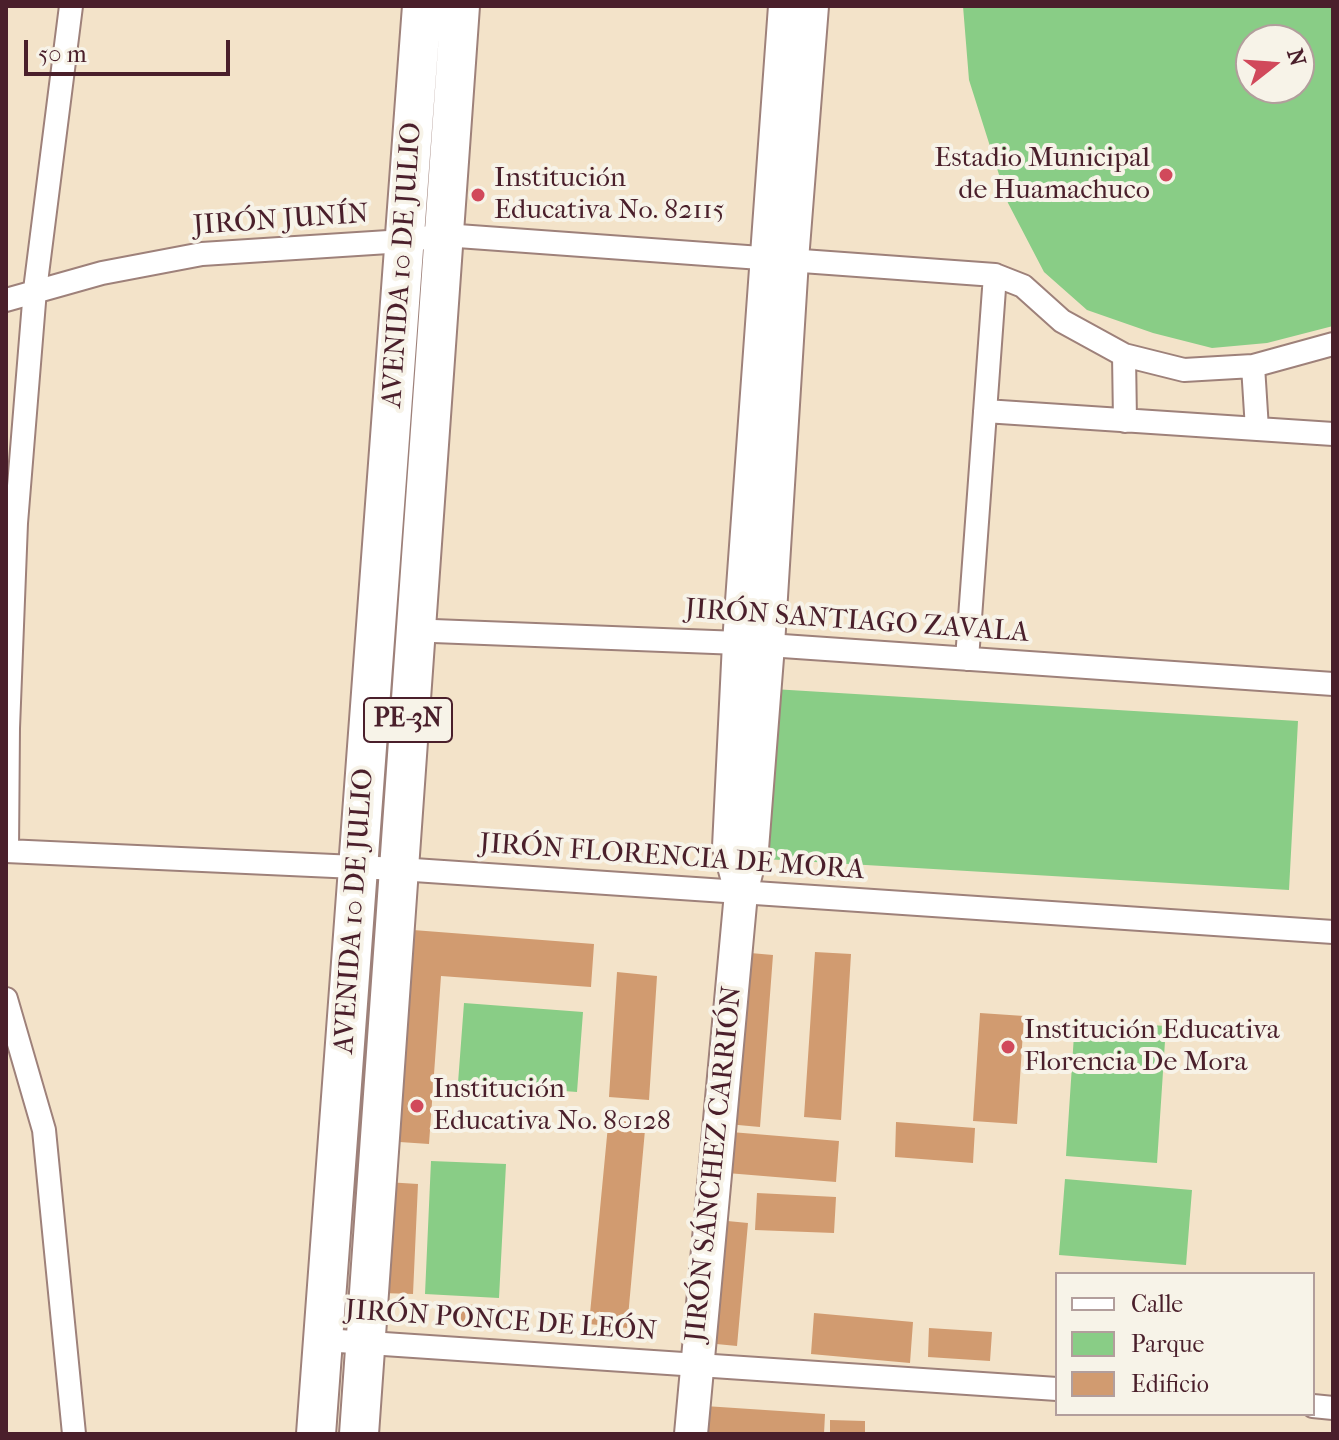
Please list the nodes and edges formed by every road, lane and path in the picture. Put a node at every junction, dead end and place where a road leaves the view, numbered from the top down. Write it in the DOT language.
graph roads {
  1 [pos="71,6"];
  2 [pos="422,6"];
  3 [pos="460,6"];
  4 [pos="785,6"];
  5 [pos="812,6"];
  6 [pos="444,235"];
  7 [pos="404,241"];
  8 [pos="779,259"];
  9 [pos="995,275"];
  10 [pos="35,290"];
  11 [pos="6,300"];
  12 [pos="1333,344"];
  13 [pos="1124,355"];
  14 [pos="1253,366"];
  15 [pos="985,411"];
  16 [pos="1125,421"];
  17 [pos="1257,429"];
  18 [pos="1333,434"];
  19 [pos="376,628"];
  20 [pos="414,630"];
  21 [pos="754,644"];
  22 [pos="967,659"];
  23 [pos="1333,684"];
  24 [pos="6,851"];
  25 [pos="358,869"];
  26 [pos="399,869"];
  27 [pos="741,893"];
  28 [pos="1333,932"];
  29 [pos="6,999"];
  30 [pos="16,1069"];
  31 [pos="324,1340"];
  32 [pos="365,1343"];
  33 [pos="695,1365"];
  34 [pos="1055,1389"];
  35 [pos="74,1434"];
  36 [pos="316,1434"];
  37 [pos="359,1434"];
  38 [pos="691,1434"];
  1 -- 10 [label="street"];
  2 -- 7 [label="highway, AVENIDA 10 DE JULIO / PE-3N"];
  3 -- 6 [label="highway, AVENIDA 10 DE JULIO / PE-3N"];
  4 -- 8 [label="main road"];
  5 -- 8 [label="main road"];
  6 -- 7 [label="street, JIRÓN JUNÍN"];
  6 -- 8 [label="street, JIRÓN JUNÍN"];
  6 -- 20 [label="highway, AVENIDA 10 DE JULIO / PE-3N"];
  7 -- 10 [label="street, JIRÓN JUNÍN"];
  7 -- 19 [label="highway, AVENIDA 10 DE JULIO / PE-3N"];
  8 -- 9 [label="street, JIRÓN JUNÍN"];
  8 -- 21 [label="main road"];
  9 -- 13 [label="street"];
  9 -- 15 [label="street"];
  10 -- 11 [label="street, JIRÓN JUNÍN"];
  10 -- 24 [label="street"];
  12 -- 14 [label="street"];
  13 -- 14 [label="street"];
  13 -- 16 [label="street"];
  14 -- 17 [label="street"];
  15 -- 16 [label="street"];
  15 -- 22 [label="street"];
  16 -- 17 [label="street"];
  17 -- 18 [label="street"];
  19 -- 20 [label="street, JIRÓN SANTIAGO ZAVALA"];
  19 -- 25 [label="highway, AVENIDA 10 DE JULIO / PE-3N"];
  20 -- 21 [label="street, JIRÓN SANTIAGO ZAVALA"];
  20 -- 26 [label="highway, AVENIDA 10 DE JULIO / PE-3N"];
  21 -- 22 [label="street, JIRÓN SANTIAGO ZAVALA"];
  21 -- 27 [label="main road"];
  22 -- 23 [label="street, JIRÓN SANTIAGO ZAVALA"];
  24 -- 25 [label="street, JIRÓN FLORENCIA DE MORA"];
  25 -- 26 [label="street, JIRÓN FLORENCIA DE MORA"];
  25 -- 31 [label="highway, AVENIDA 10 DE JULIO / PE-3N"];
  26 -- 27 [label="street, JIRÓN FLORENCIA DE MORA"];
  26 -- 32 [label="highway, AVENIDA 10 DE JULIO / PE-3N"];
  27 -- 28 [label="street, JIRÓN FLORENCIA DE MORA"];
  27 -- 33 [label="main road, JIRÓN SÁNCHEZ CARRIÓN"];
  29 -- 30 [label="street"];
  30 -- 35 [label="street"];
  31 -- 32 [label="street, JIRÓN PONCE DE LEÓN"];
  31 -- 36 [label="highway, AVENIDA 10 DE JULIO / PE-3N"];
  32 -- 33 [label="street, JIRÓN PONCE DE LEÓN"];
  32 -- 37 [label="highway, AVENIDA 10 DE JULIO / PE-3N"];
  33 -- 34 [label="street, JIRÓN PONCE DE LEÓN"];
  33 -- 38 [label="main road, JIRÓN SÁNCHEZ CARRIÓN"];
}
